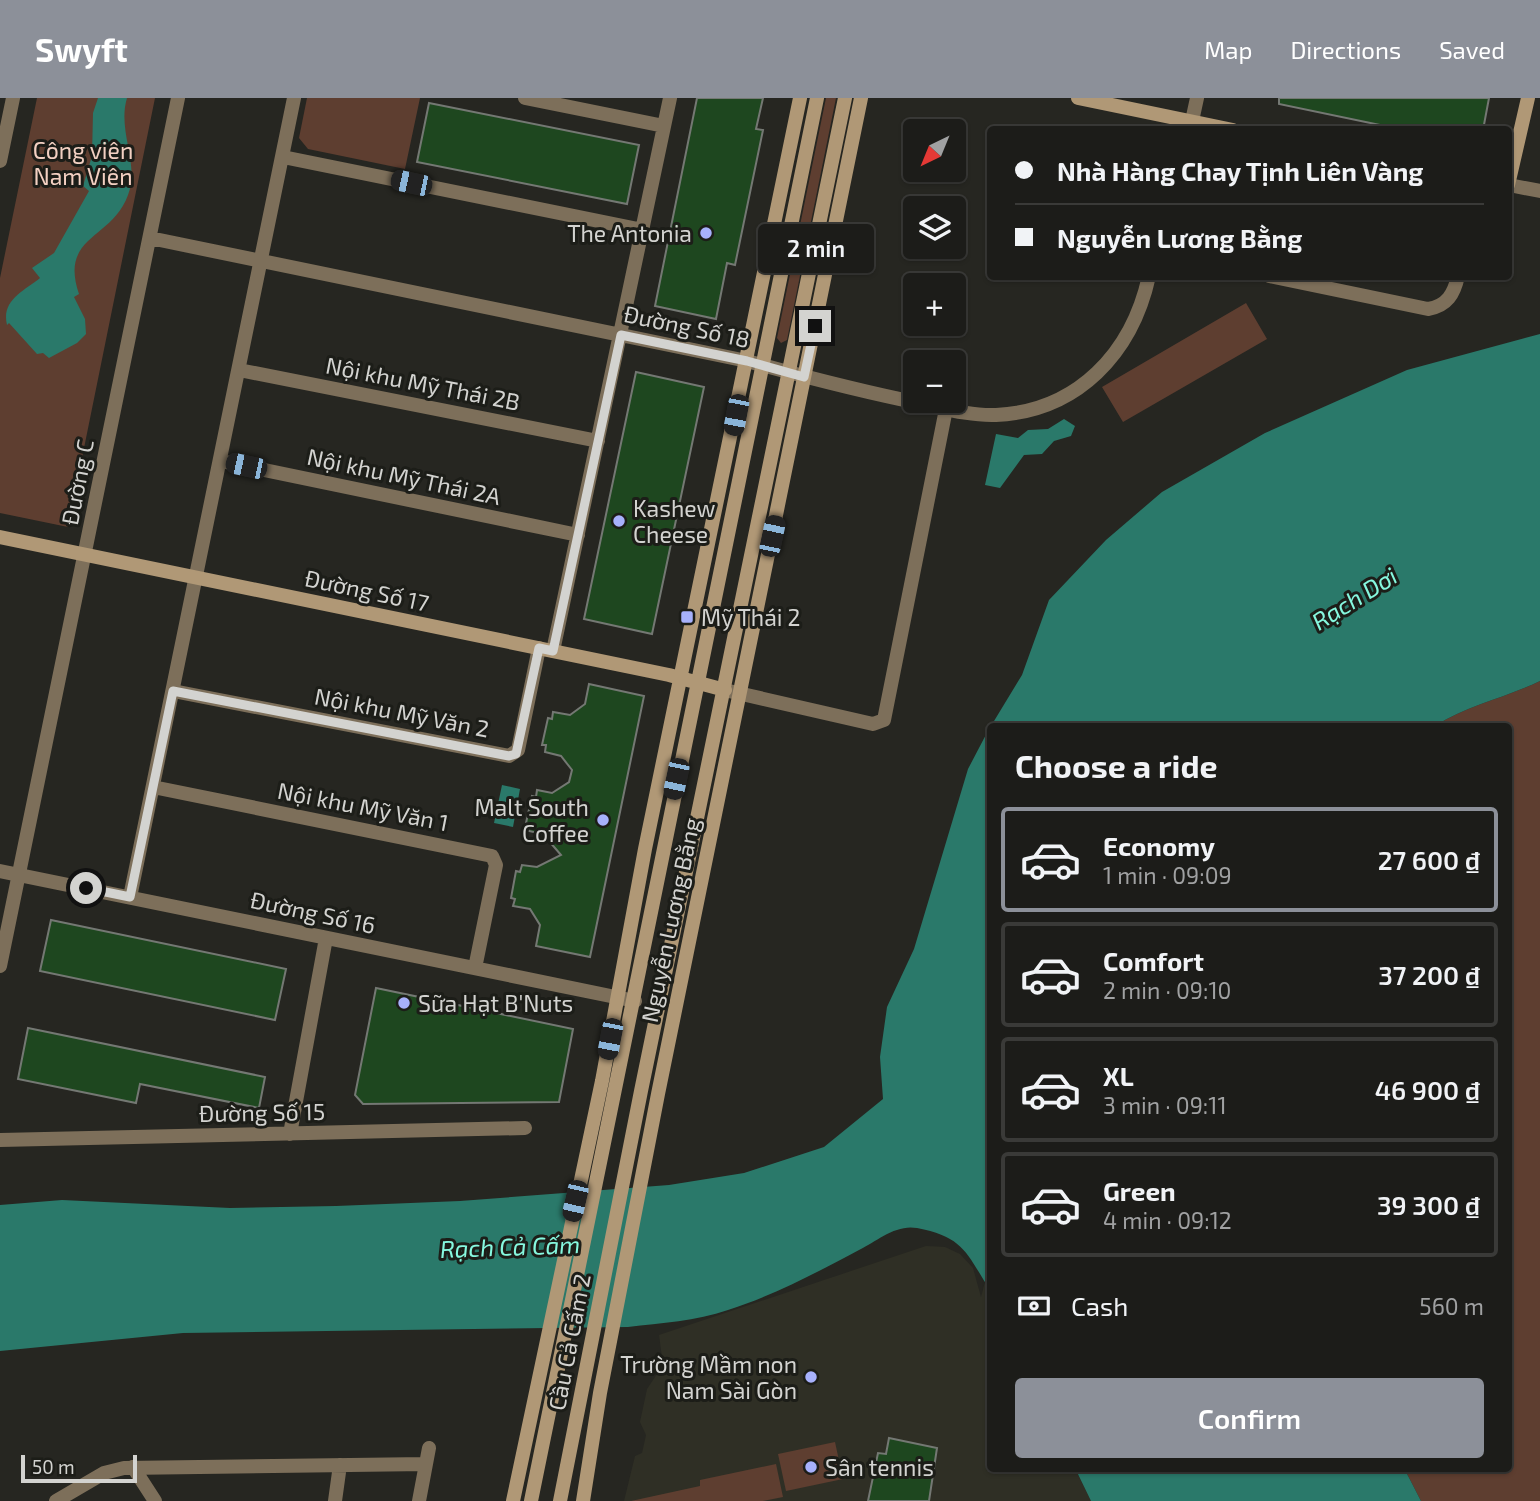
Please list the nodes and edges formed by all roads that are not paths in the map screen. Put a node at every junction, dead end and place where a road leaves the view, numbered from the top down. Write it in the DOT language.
graph roads {
  1 [pos="13,98"];
  2 [pos="178,98"];
  3 [pos="294,98"];
  4 [pos="525,98"];
  5 [pos="670,98"];
  6 [pos="800,98"];
  7 [pos="817,98"];
  8 [pos="845,98"];
  9 [pos="861,98"];
  10 [pos="1197,98"];
  11 [pos="1528,98"];
  12 [pos="1084,99"];
  13 [pos="1183,123"];
  14 [pos="664,126"];
  15 [pos="1204,126"];
  16 [pos="283,157"];
  17 [pos="0,161"];
  18 [pos="1512,171"];
  19 [pos="1512,186"];
  20 [pos="1540,191"];
  21 [pos="643,230"];
  22 [pos="149,238"];
  23 [pos="262,261"];
  24 [pos="1148,280"];
  25 [pos="1288,280"];
  26 [pos="1456,280"];
  27 [pos="621,335"];
  28 [pos="747,361"];
  29 [pos="763,365"];
  30 [pos="239,370"];
  31 [pos="789,373"];
  32 [pos="804,377"];
  33 [pos="903,399"];
  34 [pos="966,412"];
  35 [pos="945,413"];
  36 [pos="598,441"];
  37 [pos="220,461"];
  38 [pos="578,535"];
  39 [pos="0,537"];
  40 [pos="85,555"];
  41 [pos="196,578"];
  42 [pos="546,650"];
  43 [pos="689,680"];
  44 [pos="173,691"];
  45 [pos="732,692"];
  46 [pos="153,787"];
  47 [pos="0,871"];
  48 [pos="18,874"];
  49 [pos="130,897"];
  50 [pos="326,937"];
  51 [pos="0,967"];
  52 [pos="475,968"];
  53 [pos="618,997"];
  54 [pos="635,1000"];
  55 [pos="602,1081"];
  56 [pos="618,1085"];
  57 [pos="641,1091"];
  58 [pos="658,1094"];
  59 [pos="525,1128"];
  60 [pos="290,1134"];
  61 [pos="0,1140"];
  62 [pos="429,1448"];
  63 [pos="426,1464"];
  64 [pos="340,1465"];
  65 [pos="133,1467"];
  66 [pos="56,1501"];
  67 [pos="155,1501"];
  68 [pos="335,1501"];
  69 [pos="419,1501"];
  70 [pos="513,1501"];
  71 [pos="531,1501"];
  72 [pos="561,1501"];
  73 [pos="583,1501"];
  1 -- 17 [label="street"];
  2 -- 22 [label="street, Đường C"];
  3 -- 16 [label="street"];
  4 -- 14 [label="street"];
  5 -- 14 [label="street, Nội khu Mỹ Văn 2"];
  6 -- 28 [label="main road, Nguyễn Lương Bằng"];
  7 -- 29 [label="main road, Nguyễn Lương Bằng"];
  8 -- 31 [label="main road, Nguyễn Lương Bằng"];
  9 -- 32 [label="main road, Nguyễn Lương Bằng"];
  10 -- 13 [label="street"];
  11 -- 18 [label="main road"];
  12 -- 13 [label="main road"];
  13 -- 15 [label="main road"];
  14 -- 21 [label="street, Nội khu Mỹ Văn 2"];
  16 -- 21 [label="street"];
  16 -- 23 [label="street"];
  19 -- 20 [label="street"];
  21 -- 27 [label="street, Nội khu Mỹ Văn 2"];
  22 -- 23 [label="street, Đường Số 18"];
  22 -- 40 [label="street, Đường C"];
  23 -- 27 [label="street, Đường Số 18"];
  23 -- 30 [label="street"];
  24 -- 34 [label="street, Đường Số 18"];
  25 -- 26 [label="street"];
  27 -- 28 [label="street, Đường Số 18"];
  27 -- 36 [label="street, Nội khu Mỹ Văn 2"];
  28 -- 29 [label="street, Đường Số 18"];
  28 -- 43 [label="main road, Nguyễn Lương Bằng"];
  29 -- 31 [label="street, Đường Số 18"];
  29 -- 43 [label="main road, Nguyễn Lương Bằng"];
  30 -- 36 [label="street, Nội khu Mỹ Thái 2B"];
  30 -- 37 [label="street"];
  31 -- 32 [label="street, Đường Số 18"];
  31 -- 45 [label="main road, Nguyễn Lương Bằng"];
  32 -- 33 [label="street, Đường Số 18"];
  32 -- 45 [label="main road, Nguyễn Lương Bằng"];
  35 -- 45 [label="street"];
  36 -- 38 [label="street, Nội khu Mỹ Văn 2"];
  37 -- 38 [label="street, Nội khu Mỹ Thái 2A"];
  37 -- 41 [label="street"];
  38 -- 42 [label="street, Nội khu Mỹ Văn 2"];
  39 -- 40 [label="main road, Đường Số 17"];
  40 -- 41 [label="main road, Đường Số 17"];
  40 -- 48 [label="street, Đường C"];
  41 -- 42 [label="main road, Đường Số 17"];
  41 -- 44 [label="street"];
  42 -- 43 [label="main road, Đường Số 17"];
  42 -- 44 [label="street, Nội khu Mỹ Văn 2"];
  43 -- 45 [label="main road, Đường Số 17"];
  43 -- 53 [label="main road, Nguyễn Lương Bằng"];
  43 -- 54 [label="main road, Nguyễn Lương Bằng"];
  44 -- 46 [label="street"];
  45 -- 57 [label="main road, Nguyễn Lương Bằng"];
  45 -- 58 [label="main road, Nguyễn Lương Bằng"];
  46 -- 49 [label="street"];
  46 -- 52 [label="street, Nội khu Mỹ Văn 1"];
  47 -- 48 [label="street, Đường Số 16"];
  48 -- 49 [label="street, Đường Số 16"];
  48 -- 51 [label="street, Đường C"];
  49 -- 50 [label="street, Đường Số 16"];
  50 -- 52 [label="street, Đường Số 16"];
  50 -- 60 [label="street"];
  52 -- 53 [label="street, Đường Số 16"];
  53 -- 54 [label="street"];
  53 -- 55 [label="main road, Nguyễn Lương Bằng"];
  54 -- 56 [label="main road, Nguyễn Lương Bằng"];
  55 -- 70 [label="main road, Cầu Cả Cấm 2"];
  56 -- 71 [label="main road, Cầu Cả Cấm 2"];
  57 -- 72 [label="main road, Cầu Cả Cấm 2"];
  58 -- 73 [label="main road, Cầu Cả Cấm 2"];
  59 -- 60 [label="street, Đường Số 15"];
  60 -- 61 [label="street, Đường Số 15"];
  62 -- 63 [label="street"];
  63 -- 64 [label="street"];
  63 -- 69 [label="street"];
  64 -- 65 [label="street"];
  64 -- 68 [label="street"];
  65 -- 66 [label="street"];
  65 -- 67 [label="street"];
}
